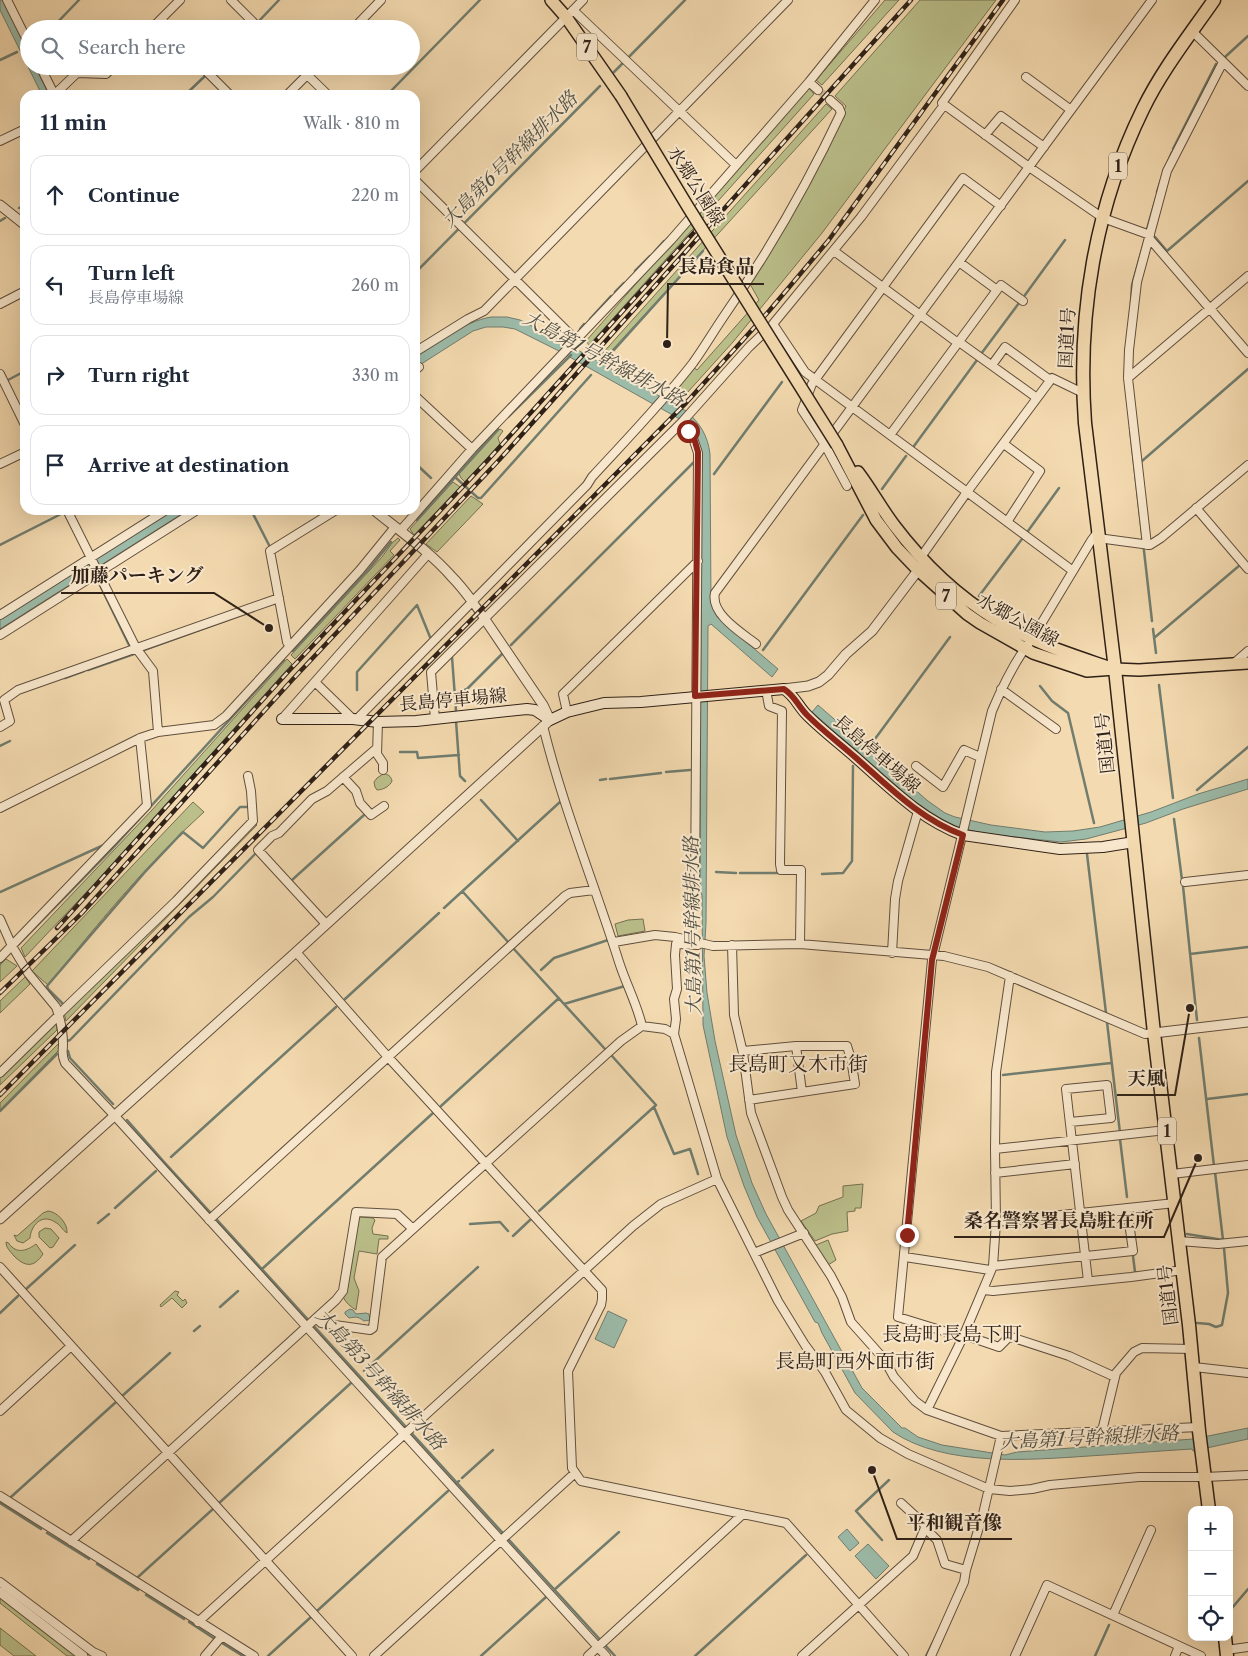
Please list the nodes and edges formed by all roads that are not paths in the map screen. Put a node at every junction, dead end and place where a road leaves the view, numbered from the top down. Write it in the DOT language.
graph roads {
  1 [pos="7,0"];
  2 [pos="180,0"];
  3 [pos="231,0"];
  4 [pos="381,0"];
  5 [pos="551,0"];
  6 [pos="583,0"];
  7 [pos="788,0"];
  8 [pos="874,0"];
  9 [pos="1015,0"];
  10 [pos="1152,0"];
  11 [pos="1214,0"];
  12 [pos="570,13"];
  13 [pos="161,19"];
  14 [pos="251,20"];
  15 [pos="361,20"];
  16 [pos="20,26"];
  17 [pos="1192,31"];
  18 [pos="1223,62"];
  19 [pos="44,75"];
  20 [pos="75,75"];
  21 [pos="210,75"];
  22 [pos="307,75"];
  23 [pos="1026,78"];
  24 [pos="809,82"];
  25 [pos="1248,86"];
  26 [pos="52,90"];
  27 [pos="59,90"];
  28 [pos="225,90"];
  29 [pos="293,90"];
  30 [pos="323,90"];
  31 [pos="818,90"];
  32 [pos="830,100"];
  33 [pos="944,104"];
  34 [pos="678,110"];
  35 [pos="1071,110"];
  36 [pos="20,131"];
  37 [pos="986,135"];
  38 [pos="0,141"];
  39 [pos="1044,147"];
  40 [pos="736,165"];
  41 [pos="420,166"];
  42 [pos="1029,167"];
  43 [pos="420,185"];
  44 [pos="0,204"];
  45 [pos="1001,206"];
  46 [pos="1102,218"];
  47 [pos="20,221"];
  48 [pos="1150,237"];
  49 [pos="834,251"];
  50 [pos="959,262"];
  51 [pos="1248,276"];
  52 [pos="515,280"];
  53 [pos="882,287"];
  54 [pos="997,290"];
  55 [pos="20,294"];
  56 [pos="1023,301"];
  57 [pos="0,304"];
  58 [pos="1210,309"];
  59 [pos="920,315"];
  60 [pos="773,324"];
  61 [pos="574,342"];
  62 [pos="958,342"];
  63 [pos="420,349"];
  64 [pos="1248,353"];
  65 [pos="992,365"];
  66 [pos="0,374"];
  67 [pos="1128,378"];
  68 [pos="815,380"];
  69 [pos="1050,380"];
  70 [pos="1083,393"];
  71 [pos="1037,398"];
  72 [pos="420,401"];
  73 [pos="853,407"];
  74 [pos="20,415"];
  75 [pos="682,422"];
  76 [pos="890,435"];
  77 [pos="1004,444"];
  78 [pos="825,445"];
  79 [pos="472,449"];
  80 [pos="20,454"];
  81 [pos="0,464"];
  82 [pos="1248,464"];
  83 [pos="847,486"];
  84 [pos="967,492"];
  85 [pos="420,505"];
  86 [pos="1196,508"];
  87 [pos="70,515"];
  88 [pos="158,515"];
  89 [pos="190,515"];
  90 [pos="328,515"];
  91 [pos="380,515"];
  92 [pos="411,515"];
  93 [pos="1007,522"];
  94 [pos="398,529"];
  95 [pos="1098,536"];
  96 [pos="1144,545"];
  97 [pos="428,554"];
  98 [pos="92,558"];
  99 [pos="698,562"];
  100 [pos="921,563"];
  101 [pos="1248,569"];
  102 [pos="98,571"];
  103 [pos="1073,571"];
  104 [pos="699,593"];
  105 [pos="714,593"];
  106 [pos="279,598"];
  107 [pos="472,601"];
  108 [pos="0,615"];
  109 [pos="484,618"];
  110 [pos="0,635"];
  111 [pos="1032,639"];
  112 [pos="756,644"];
  113 [pos="290,646"];
  114 [pos="136,648"];
  115 [pos="1025,648"];
  116 [pos="1248,651"];
  117 [pos="1248,663"];
  118 [pos="1233,664"];
  119 [pos="1115,669"];
  120 [pos="315,682"];
  121 [pos="1001,688"];
  122 [pos="784,689"];
  123 [pos="766,690"];
  124 [pos="697,696"];
  125 [pos="567,712"];
  126 [pos="282,719"];
  127 [pos="355,719"];
  128 [pos="435,719"];
  129 [pos="378,722"];
  130 [pos="546,723"];
  131 [pos="0,726"];
  132 [pos="1056,729"];
  133 [pos="158,732"];
  134 [pos="140,738"];
  135 [pos="377,748"];
  136 [pos="980,758"];
  137 [pos="916,766"];
  138 [pos="383,770"];
  139 [pos="248,776"];
  140 [pos="343,778"];
  141 [pos="384,806"];
  142 [pos="0,808"];
  143 [pos="918,811"];
  144 [pos="963,833"];
  145 [pos="1133,837"];
  146 [pos="1248,875"];
  147 [pos="1185,882"];
  148 [pos="594,890"];
  149 [pos="695,893"];
  150 [pos="0,919"];
  151 [pos="326,924"];
  152 [pos="614,942"];
  153 [pos="800,944"];
  154 [pos="703,945"];
  155 [pos="732,945"];
  156 [pos="12,946"];
  157 [pos="296,952"];
  158 [pos="892,953"];
  159 [pos="934,956"];
  160 [pos="0,958"];
  161 [pos="1010,976"];
  162 [pos="59,1014"];
  163 [pos="1248,1022"];
  164 [pos="642,1026"];
  165 [pos="1154,1033"];
  166 [pos="674,1034"];
  167 [pos="796,1046"];
  168 [pos="743,1051"];
  169 [pos="388,1057"];
  170 [pos="0,1073"];
  171 [pos="802,1092"];
  172 [pos="749,1100"];
  173 [pos="114,1115"];
  174 [pos="1070,1122"];
  175 [pos="1166,1130"];
  176 [pos="1072,1140"];
  177 [pos="995,1149"];
  178 [pos="486,1163"];
  179 [pos="1075,1164"];
  180 [pos="1248,1166"];
  181 [pos="995,1174"];
  182 [pos="1172,1174"];
  183 [pos="717,1178"];
  184 [pos="1175,1203"];
  185 [pos="1127,1208"];
  186 [pos="1080,1213"];
  187 [pos="212,1217"];
  188 [pos="0,1219"];
  189 [pos="996,1222"];
  190 [pos="412,1229"];
  191 [pos="804,1233"];
  192 [pos="1248,1240"];
  193 [pos="1180,1241"];
  194 [pos="754,1254"];
  195 [pos="1086,1257"];
  196 [pos="905,1258"];
  197 [pos="0,1267"];
  198 [pos="992,1268"];
  199 [pos="1183,1270"];
  200 [pos="583,1271"];
  201 [pos="1088,1281"];
  202 [pos="984,1290"];
  203 [pos="311,1322"];
  204 [pos="964,1336"];
  205 [pos="71,1346"];
  206 [pos="1192,1349"];
  207 [pos="1194,1367"];
  208 [pos="1248,1373"];
  209 [pos="1115,1377"];
  210 [pos="927,1410"];
  211 [pos="0,1411"];
  212 [pos="1199,1429"];
  213 [pos="407,1431"];
  214 [pos="1102,1431"];
  215 [pos="1000,1439"];
  216 [pos="167,1453"];
  217 [pos="575,1473"];
  218 [pos="1248,1475"];
  219 [pos="1205,1478"];
  220 [pos="990,1489"];
  221 [pos="0,1496"];
  222 [pos="901,1503"];
  223 [pos="1208,1506"];
  224 [pos="744,1514"];
  225 [pos="925,1528"];
  226 [pos="1151,1530"];
  227 [pos="504,1538"];
  228 [pos="71,1541"];
  229 [pos="265,1560"];
  230 [pos="966,1570"];
  231 [pos="0,1582"];
  232 [pos="0,1592"];
  233 [pos="858,1605"];
  234 [pos="1113,1615"];
  235 [pos="198,1622"];
  236 [pos="222,1636"];
  237 [pos="601,1644"];
  238 [pos="1179,1646"];
  239 [pos="1248,1647"];
  240 [pos="1226,1648"];
  241 [pos="83,1656"];
  242 [pos="102,1656"];
  243 [pos="205,1656"];
  244 [pos="254,1656"];
  245 [pos="352,1656"];
  246 [pos="374,1656"];
  247 [pos="588,1656"];
  248 [pos="606,1656"];
  249 [pos="802,1656"];
  250 [pos="904,1656"];
  251 [pos="931,1656"];
  252 [pos="1015,1656"];
  253 [pos="1175,1656"];
  254 [pos="1201,1656"];
  1 -- 16 [label="street"];
  2 -- 13 [label="street"];
  3 -- 14 [label="street"];
  4 -- 15 [label="street"];
  5 -- 12 [label="main road, 水郷公園線 / 7"];
  6 -- 12 [label="street"];
  7 -- 34 [label="street"];
  8 -- 24 [label="street"];
  9 -- 33 [label="street"];
  10 -- 35 [label="street"];
  11 -- 17 [label="highway, 国道1号 / 1"];
  12 -- 34 [label="street"];
  12 -- 41 [label="street"];
  12 -- 100 [label="main road, 水郷公園線 / 7, bridge"];
  17 -- 18 [label="street"];
  17 -- 46 [label="highway, 国道1号 / 1"];
  18 -- 25 [label="street"];
  18 -- 48 [label="street"];
  19 -- 26 [label="street"];
  20 -- 27 [label="street"];
  21 -- 28 [label="street"];
  22 -- 29 [label="street"];
  22 -- 30 [label="street"];
  23 -- 35 [label="street"];
  24 -- 31 [label="street"];
  24 -- 40 [label="street"];
  32 -- 107 [label="street"];
  33 -- 37 [label="street"];
  33 -- 49 [label="street"];
  34 -- 40 [label="street"];
  34 -- 52 [label="street"];
  35 -- 39 [label="street"];
  36 -- 38 [label="street"];
  37 -- 39 [label="street"];
  37 -- 42 [label="street"];
  39 -- 42 [label="street"];
  40 -- 61 [label="street"];
  42 -- 45 [label="street"];
  42 -- 46 [label="street"];
  43 -- 52 [label="street"];
  44 -- 47 [label="street"];
  45 -- 50 [label="street"];
  45 -- 53 [label="street"];
  46 -- 48 [label="street"];
  46 -- 70 [label="highway, 国道1号 / 1"];
  48 -- 58 [label="street"];
  48 -- 67 [label="street"];
  49 -- 53 [label="street"];
  49 -- 60 [label="street"];
  50 -- 54 [label="street"];
  50 -- 59 [label="street"];
  51 -- 58 [label="street"];
  52 -- 61 [label="street"];
  52 -- 63 [label="street"];
  53 -- 59 [label="street"];
  53 -- 68 [label="street"];
  54 -- 56 [label="street"];
  54 -- 62 [label="street"];
  55 -- 57 [label="street"];
  58 -- 64 [label="street"];
  58 -- 67 [label="street"];
  59 -- 62 [label="street"];
  59 -- 73 [label="street"];
  60 -- 68 [label="street"];
  60 -- 75 [label="street"];
  61 -- 79 [label="street"];
  62 -- 65 [label="street"];
  62 -- 76 [label="street"];
  65 -- 69 [label="street"];
  65 -- 71 [label="street"];
  66 -- 74 [label="street"];
  67 -- 96 [label="street"];
  68 -- 73 [label="street"];
  68 -- 78 [label="street"];
  69 -- 70 [label="street"];
  69 -- 71 [label="street"];
  70 -- 95 [label="highway, 国道1号 / 1"];
  71 -- 77 [label="street"];
  72 -- 79 [label="street"];
  73 -- 76 [label="street"];
  73 -- 78 [label="street"];
  75 -- 99 [label="street"];
  75 -- 109 [label="street"];
  76 -- 84 [label="street"];
  77 -- 84 [label="street"];
  77 -- 93 [label="street"];
  78 -- 83 [label="street"];
  78 -- 105 [label="street"];
  79 -- 85 [label="street"];
  80 -- 81 [label="street"];
  82 -- 86 [label="street"];
  84 -- 93 [label="street"];
  84 -- 100 [label="street"];
  86 -- 96 [label="street"];
  86 -- 101 [label="street"];
  87 -- 98 [label="street"];
  88 -- 98 [label="street"];
  89 -- 102 [label="street"];
  90 -- 106 [label="street"];
  91 -- 94 [label="street"];
  92 -- 94 [label="street"];
  93 -- 103 [label="street"];
  94 -- 97 [label="street"];
  94 -- 113 [label="street"];
  95 -- 96 [label="street"];
  95 -- 103 [label="street"];
  95 -- 119 [label="highway, 国道1号 / 1"];
  97 -- 107 [label="street"];
  97 -- 120 [label="street"];
  98 -- 102 [label="street"];
  98 -- 108 [label="street"];
  99 -- 104 [label="street"];
  99 -- 125 [label="street"];
  100 -- 111 [label="main road, 水郷公園線 / 7"];
  100 -- 115 [label="main road, 水郷公園線 / 7"];
  100 -- 122 [label="street"];
  102 -- 110 [label="street"];
  102 -- 114 [label="street"];
  103 -- 111 [label="street"];
  104 -- 105 [label="street"];
  104 -- 124 [label="street"];
  105 -- 112 [label="street"];
  106 -- 113 [label="street"];
  106 -- 114 [label="street"];
  107 -- 109 [label="street"];
  107 -- 127 [label="street"];
  109 -- 128 [label="street"];
  109 -- 130 [label="street"];
  111 -- 115 [label="street"];
  111 -- 119 [label="main road, 水郷公園線 / 7"];
  113 -- 133 [label="street"];
  114 -- 131 [label="street"];
  114 -- 133 [label="street"];
  115 -- 119 [label="main road, 水郷公園線 / 7"];
  115 -- 121 [label="street"];
  116 -- 118 [label="street"];
  117 -- 118 [label="main road, 水郷公園線 / 7"];
  118 -- 119 [label="main road, 水郷公園線 / 7"];
  119 -- 145 [label="highway, 国道1号 / 1"];
  120 -- 126 [label="street"];
  120 -- 127 [label="street"];
  121 -- 132 [label="street"];
  121 -- 136 [label="street"];
  122 -- 123 [label="main road"];
  122 -- 143 [label="main road, 長島停車場線"];
  123 -- 124 [label="main road"];
  123 -- 153 [label="street"];
  124 -- 125 [label="main road"];
  124 -- 149 [label="street"];
  125 -- 130 [label="main road"];
  126 -- 127 [label="main road, 長島停車場線"];
  127 -- 129 [label="main road, 長島停車場線"];
  128 -- 129 [label="main road, 長島停車場線"];
  128 -- 130 [label="main road, 長島停車場線"];
  129 -- 135 [label="street"];
  130 -- 148 [label="street"];
  130 -- 151 [label="street"];
  133 -- 134 [label="street"];
  134 -- 142 [label="street"];
  134 -- 156 [label="street"];
  135 -- 138 [label="street"];
  135 -- 140 [label="street"];
  136 -- 137 [label="street"];
  136 -- 144 [label="street"];
  139 -- 162 [label="street"];
  140 -- 141 [label="street"];
  140 -- 151 [label="street"];
  143 -- 144 [label="main road, 長島停車場線"];
  143 -- 158 [label="street"];
  144 -- 145 [label="main road, 長島停車場線"];
  144 -- 159 [label="street"];
  145 -- 165 [label="highway, 国道1号 / 1"];
  146 -- 147 [label="street"];
  148 -- 152 [label="street"];
  148 -- 169 [label="street"];
  150 -- 156 [label="street"];
  151 -- 157 [label="street"];
  152 -- 154 [label="street"];
  152 -- 164 [label="street"];
  153 -- 155 [label="street"];
  153 -- 158 [label="street"];
  154 -- 155 [label="street"];
  154 -- 166 [label="street"];
  155 -- 168 [label="street"];
  156 -- 160 [label="street"];
  156 -- 162 [label="street"];
  157 -- 169 [label="street"];
  157 -- 173 [label="street"];
  158 -- 159 [label="street"];
  159 -- 161 [label="street"];
  159 -- 196 [label="street"];
  161 -- 165 [label="street"];
  161 -- 177 [label="street"];
  162 -- 170 [label="street"];
  162 -- 173 [label="street"];
  163 -- 165 [label="street"];
  164 -- 166 [label="street"];
  164 -- 178 [label="street"];
  165 -- 175 [label="highway, 国道1号 / 1"];
  166 -- 183 [label="street"];
  167 -- 168 [label="street"];
  167 -- 171 [label="street"];
  167 -- 171 [label="street"];
  168 -- 172 [label="street"];
  169 -- 178 [label="street"];
  169 -- 187 [label="street"];
  171 -- 172 [label="street"];
  172 -- 191 [label="street"];
  173 -- 187 [label="street"];
  173 -- 188 [label="street"];
  174 -- 174 [label="street"];
  174 -- 176 [label="street"];
  175 -- 176 [label="street"];
  175 -- 182 [label="highway, 国道1号 / 1"];
  176 -- 177 [label="street"];
  176 -- 179 [label="street"];
  177 -- 181 [label="street"];
  178 -- 190 [label="street"];
  178 -- 200 [label="street"];
  179 -- 181 [label="street"];
  179 -- 186 [label="street"];
  180 -- 182 [label="street"];
  181 -- 189 [label="street"];
  182 -- 184 [label="highway, 国道1号 / 1"];
  183 -- 194 [label="street"];
  183 -- 200 [label="street"];
  184 -- 185 [label="street"];
  184 -- 193 [label="highway, 国道1号 / 1"];
  185 -- 186 [label="street"];
  185 -- 195 [label="street"];
  186 -- 189 [label="street"];
  186 -- 195 [label="street"];
  187 -- 203 [label="street"];
  189 -- 198 [label="street"];
  190 -- 203 [label="street"];
  190 -- 203 [label="street"];
  191 -- 194 [label="street"];
  191 -- 210 [label="street"];
  192 -- 193 [label="street"];
  193 -- 199 [label="highway, 国道1号 / 1"];
  194 -- 220 [label="street"];
  195 -- 198 [label="street"];
  195 -- 201 [label="street"];
  196 -- 198 [label="street"];
  196 -- 204 [label="street"];
  197 -- 205 [label="street"];
  198 -- 202 [label="street"];
  199 -- 201 [label="street"];
  199 -- 206 [label="highway, 国道1号 / 1"];
  200 -- 213 [label="street"];
  200 -- 217 [label="street"];
  201 -- 202 [label="street"];
  202 -- 204 [label="street"];
  203 -- 213 [label="street"];
  203 -- 216 [label="street"];
  204 -- 209 [label="street"];
  204 -- 210 [label="street"];
  205 -- 211 [label="street"];
  205 -- 216 [label="street"];
  206 -- 207 [label="highway, 国道1号 / 1"];
  206 -- 209 [label="street"];
  207 -- 208 [label="street"];
  207 -- 212 [label="highway, 国道1号 / 1"];
  209 -- 214 [label="street"];
  210 -- 215 [label="street"];
  212 -- 214 [label="street"];
  212 -- 219 [label="highway, 国道1号 / 1"];
  213 -- 227 [label="street"];
  213 -- 229 [label="street"];
  214 -- 215 [label="street"];
  215 -- 220 [label="street"];
  216 -- 228 [label="street"];
  216 -- 229 [label="street"];
  217 -- 224 [label="street"];
  217 -- 227 [label="street"];
  218 -- 219 [label="street"];
  219 -- 220 [label="street"];
  219 -- 223 [label="highway, 国道1号 / 1"];
  220 -- 230 [label="street"];
  221 -- 228 [label="street"];
  222 -- 225 [label="street"];
  224 -- 233 [label="street"];
  224 -- 237 [label="street"];
  225 -- 230 [label="street"];
  225 -- 233 [label="street"];
  226 -- 234 [label="street"];
  227 -- 237 [label="street"];
  227 -- 246 [label="street"];
  228 -- 235 [label="street"];
  229 -- 235 [label="street"];
  229 -- 245 [label="street"];
  230 -- 251 [label="street"];
  231 -- 242 [label="street"];
  232 -- 241 [label="street"];
  233 -- 249 [label="street"];
  233 -- 250 [label="street"];
  234 -- 238 [label="street"];
  234 -- 252 [label="street"];
  235 -- 236 [label="street"];
  236 -- 243 [label="street"];
  236 -- 244 [label="street"];
  237 -- 247 [label="street"];
  237 -- 248 [label="street"];
  238 -- 253 [label="street"];
  238 -- 254 [label="street"];
  239 -- 240 [label="street"];
}
